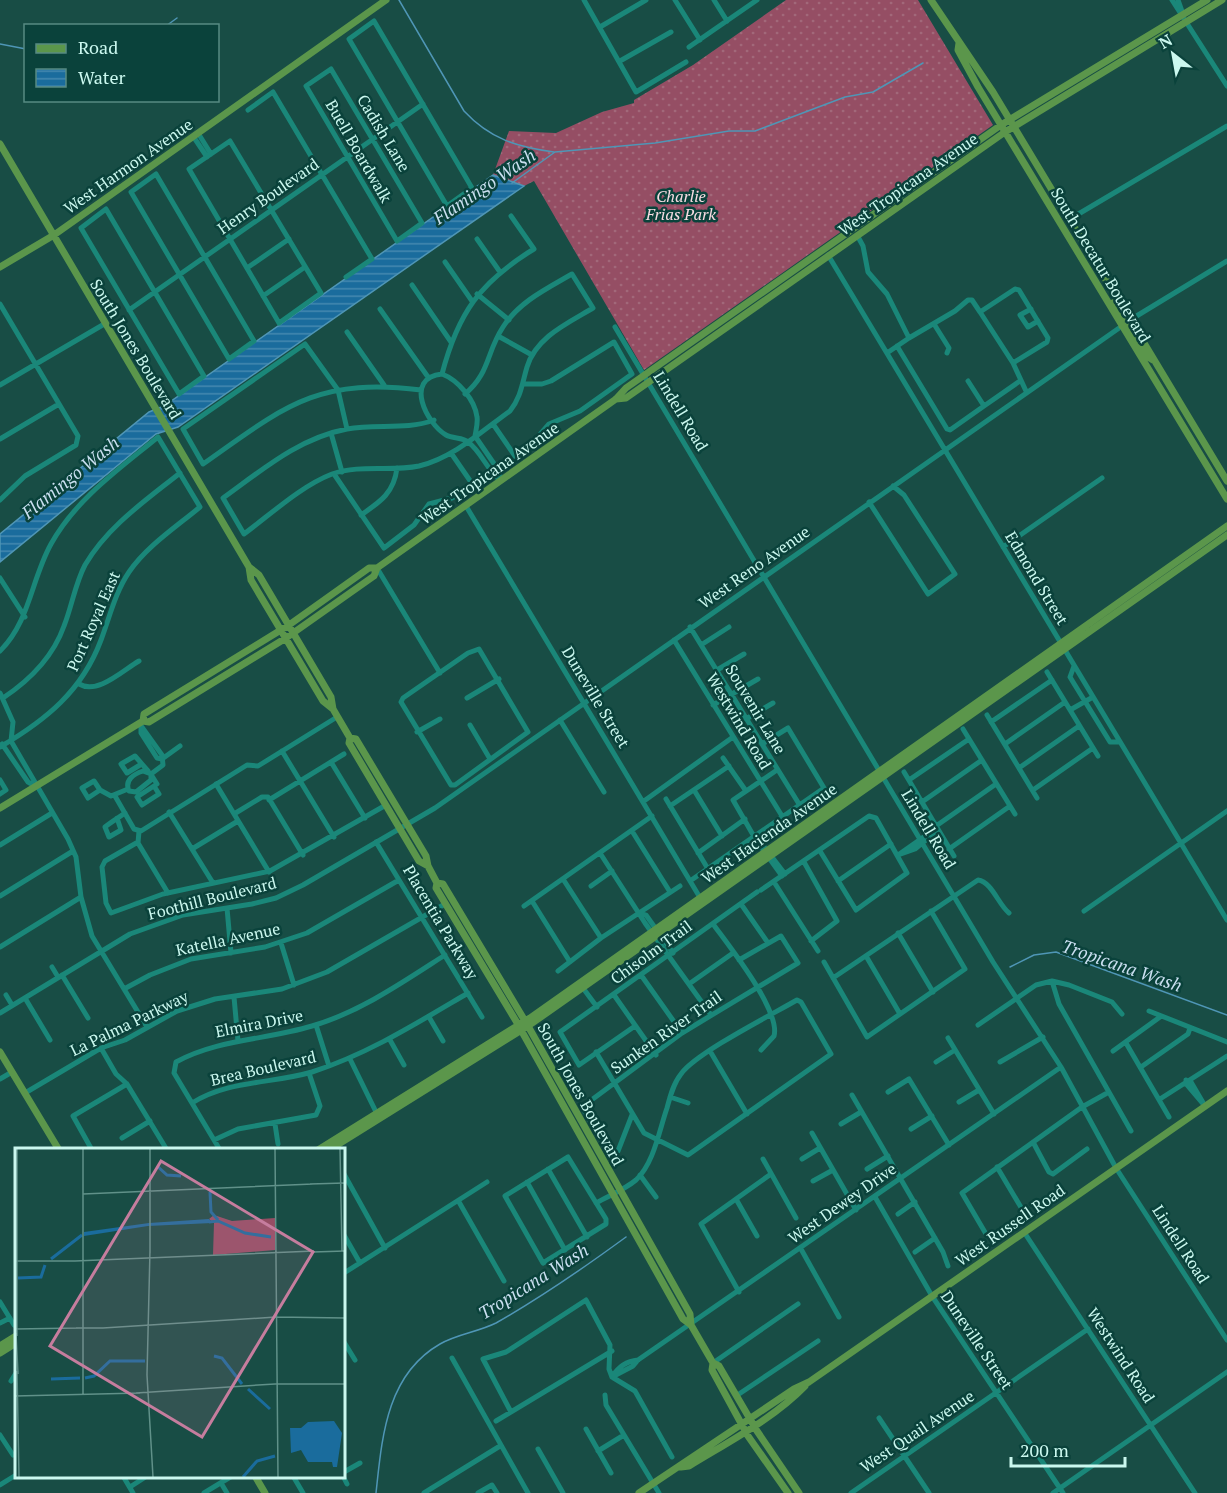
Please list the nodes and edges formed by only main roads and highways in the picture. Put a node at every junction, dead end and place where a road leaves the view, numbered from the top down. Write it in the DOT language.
graph roads {
  1 [pos="386,0"];
  2 [pos="931,0"];
  3 [pos="1206,0"];
  4 [pos="1222,0"];
  5 [pos="1185,18"];
  6 [pos="959,43"];
  7 [pos="1093,69"];
  8 [pos="1061,98"];
  9 [pos="1009,119"];
  10 [pos="1001,125"];
  11 [pos="1014,127"];
  12 [pos="1005,132"];
  13 [pos="0,144"];
  14 [pos="897,197"];
  15 [pos="1045,197"];
  16 [pos="902,204"];
  17 [pos="1070,219"];
  18 [pos="1061,224"];
  19 [pos="54,235"];
  20 [pos="1092,257"];
  21 [pos="0,267"];
  22 [pos="773,284"];
  23 [pos="778,291"];
  24 [pos="1108,302"];
  25 [pos="1130,320"];
  26 [pos="1122,326"];
  27 [pos="710,329"];
  28 [pos="715,336"];
  29 [pos="1155,362"];
  30 [pos="616,399"];
  31 [pos="1227,481"];
  32 [pos="1227,499"];
  33 [pos="1227,526"];
  34 [pos="1227,535"];
  35 [pos="1193,554"];
  36 [pos="249,567"];
  37 [pos="377,568"];
  38 [pos="289,625"];
  39 [pos="281,630"];
  40 [pos="293,633"];
  41 [pos="286,638"];
  42 [pos="191,686"];
  43 [pos="333,709"];
  44 [pos="165,712"];
  45 [pos="141,724"];
  46 [pos="350,738"];
  47 [pos="0,808"];
  48 [pos="403,826"];
  49 [pos="437,883"];
  50 [pos="469,934"];
  51 [pos="523,1026"];
  52 [pos="0,1052"];
  53 [pos="1227,1091"];
  54 [pos="58,1148"];
  55 [pos="328,1148"];
  56 [pos="617,1193"];
  57 [pos="644,1250"];
  58 [pos="662,1265"];
  59 [pos="691,1325"];
  60 [pos="15,1337"];
  61 [pos="15,1344"];
  62 [pos="0,1346"];
  63 [pos="0,1353"];
  64 [pos="713,1363"];
  65 [pos="751,1423"];
  66 [pos="743,1428"];
  67 [pos="256,1478"];
  68 [pos="265,1493"];
  69 [pos="639,1493"];
  70 [pos="788,1493"];
  71 [pos="799,1493"];
  1 -- 19 [label="main road, West Harmon Avenue"];
  2 -- 6 [label="main road, South Decatur Boulevard"];
  3 -- 5 [label="main road, West Tropicana Avenue"];
  4 -- 5 [label="main road, West Tropicana Avenue"];
  5 -- 7 [label="main road, West Tropicana Avenue"];
  5 -- 8 [label="main road, West Tropicana Avenue"];
  6 -- 9 [label="main road, South Decatur Boulevard"];
  6 -- 10 [label="main road, South Decatur Boulevard"];
  7 -- 8 [label="main road"];
  7 -- 9 [label="main road, West Tropicana Avenue"];
  8 -- 11 [label="main road, West Tropicana Avenue"];
  9 -- 10 [label="main road, West Tropicana Avenue"];
  9 -- 11 [label="main road, South Decatur Boulevard"];
  10 -- 12 [label="main road, South Decatur Boulevard"];
  10 -- 14 [label="main road, West Tropicana Avenue"];
  11 -- 12 [label="main road, West Tropicana Avenue"];
  11 -- 17 [label="main road, South Decatur Boulevard"];
  12 -- 15 [label="main road, South Decatur Boulevard"];
  12 -- 16 [label="main road, West Tropicana Avenue"];
  13 -- 19 [label="main road, South Jones Boulevard"];
  14 -- 16 [label="main road"];
  14 -- 22 [label="main road, West Tropicana Avenue"];
  15 -- 17 [label="main road"];
  15 -- 18 [label="main road, South Decatur Boulevard"];
  16 -- 23 [label="main road, West Tropicana Avenue"];
  17 -- 20 [label="main road, South Decatur Boulevard"];
  18 -- 20 [label="main road"];
  18 -- 24 [label="main road, South Decatur Boulevard"];
  19 -- 21 [label="main road, West Harmon Avenue"];
  19 -- 36 [label="main road, South Jones Boulevard"];
  20 -- 25 [label="main road, South Decatur Boulevard"];
  22 -- 23 [label="main road"];
  22 -- 27 [label="main road, West Tropicana Avenue"];
  23 -- 28 [label="main road, West Tropicana Avenue"];
  24 -- 25 [label="main road"];
  24 -- 26 [label="main road, South Decatur Boulevard"];
  25 -- 29 [label="main road, South Decatur Boulevard"];
  26 -- 29 [label="main road"];
  26 -- 32 [label="main road, South Decatur Boulevard"];
  27 -- 28 [label="main road"];
  27 -- 30 [label="main road, West Tropicana Avenue"];
  28 -- 30 [label="main road, West Tropicana Avenue"];
  29 -- 31 [label="main road, South Decatur Boulevard"];
  30 -- 37 [label="main road, West Tropicana Avenue"];
  33 -- 35 [label="main road, West Hacienda Avenue"];
  34 -- 35 [label="main road, West Hacienda Avenue"];
  35 -- 51 [label="main road, West Hacienda Avenue"];
  36 -- 38 [label="main road, South Jones Boulevard"];
  36 -- 39 [label="main road, South Jones Boulevard"];
  37 -- 38 [label="main road, West Tropicana Avenue"];
  37 -- 40 [label="main road, West Tropicana Avenue"];
  38 -- 39 [label="main road, West Tropicana Avenue"];
  38 -- 40 [label="main road, South Jones Boulevard"];
  39 -- 41 [label="main road, South Jones Boulevard"];
  39 -- 42 [label="main road, West Tropicana Avenue"];
  40 -- 41 [label="main road, West Tropicana Avenue"];
  40 -- 43 [label="main road, South Jones Boulevard"];
  41 -- 43 [label="main road, South Jones Boulevard"];
  41 -- 44 [label="main road, West Tropicana Avenue"];
  42 -- 44 [label="main road"];
  42 -- 45 [label="main road, West Tropicana Avenue"];
  43 -- 46 [label="main road, South Jones Boulevard"];
  44 -- 45 [label="main road, West Tropicana Avenue"];
  45 -- 47 [label="main road, West Tropicana Avenue"];
  46 -- 48 [label="main road, South Jones Boulevard"];
  46 -- 48 [label="main road, South Jones Boulevard"];
  48 -- 49 [label="main road, South Jones Boulevard"];
  49 -- 50 [label="main road, South Jones Boulevard"];
  49 -- 50 [label="main road, South Jones Boulevard"];
  50 -- 51 [label="main road, South Jones Boulevard"];
  51 -- 55 [label="main road, West Hacienda Avenue"];
  51 -- 56 [label="main road, South Jones Boulevard"];
  52 -- 54 [label="main road"];
  53 -- 65 [label="main road, West Russell Road"];
  56 -- 57 [label="main road, South Jones Boulevard"];
  56 -- 58 [label="main road, South Jones Boulevard"];
  57 -- 58 [label="main road"];
  57 -- 59 [label="main road, South Jones Boulevard"];
  58 -- 59 [label="main road, South Jones Boulevard"];
  59 -- 64 [label="main road, South Jones Boulevard"];
  60 -- 62 [label="main road"];
  61 -- 63 [label="main road"];
  64 -- 65 [label="main road, South Jones Boulevard"];
  64 -- 66 [label="main road, South Jones Boulevard"];
  65 -- 66 [label="main road, West Russell Road"];
  65 -- 71 [label="main road, South Jones Boulevard"];
  66 -- 69 [label="main road, West Russell Road"];
  66 -- 70 [label="main road, South Jones Boulevard"];
  67 -- 68 [label="main road"];
}
